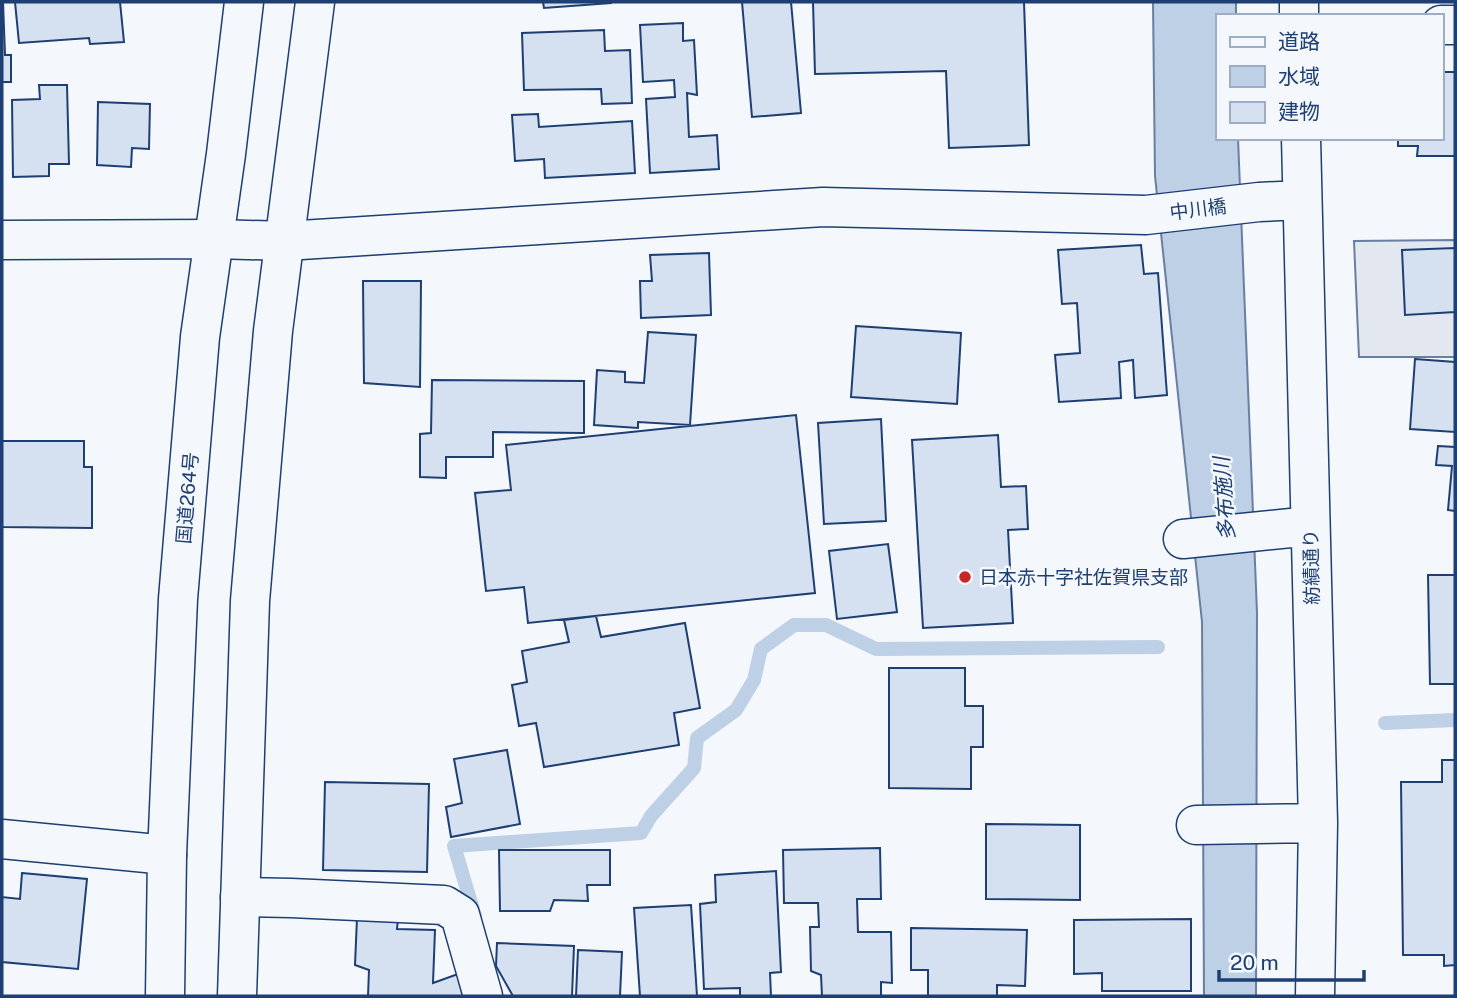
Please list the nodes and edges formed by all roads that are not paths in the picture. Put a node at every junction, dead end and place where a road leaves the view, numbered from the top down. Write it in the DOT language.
graph roads {
  1 [pos="244,2"];
  2 [pos="315,2"];
  3 [pos="1301,140"];
  4 [pos="1301,200"];
  5 [pos="215,239"];
  6 [pos="2,240"];
  7 [pos="285,241"];
  8 [pos="1310,526"];
  9 [pos="1182,539"];
  10 [pos="1318,823"];
  11 [pos="1196,825"];
  12 [pos="2,839"];
  13 [pos="167,855"];
  14 [pos="240,897"];
  15 [pos="165,996"];
  16 [pos="237,996"];
  17 [pos="483,996"];
  18 [pos="1315,996"];
  1 -- 5 [label="main road, 国道264号"];
  2 -- 7 [label="main road"];
  3 -- 4 [label="main road, 紡績通り"];
  4 -- 7 [label="main road, 中川橋"];
  4 -- 8 [label="main road, 紡績通り"];
  5 -- 6 [label="main road, 中川橋"];
  5 -- 7 [label="main road, 中川橋"];
  5 -- 13 [label="main road, 国道264号"];
  7 -- 14 [label="main road"];
  8 -- 9 [label="main road"];
  8 -- 10 [label="main road, 紡績通り"];
  10 -- 11 [label="main road"];
  10 -- 18 [label="main road, 紡績通り"];
  12 -- 13 [label="main road"];
  13 -- 15 [label="main road, 国道264号"];
  14 -- 16 [label="main road"];
  14 -- 17 [label="main road"];
}
